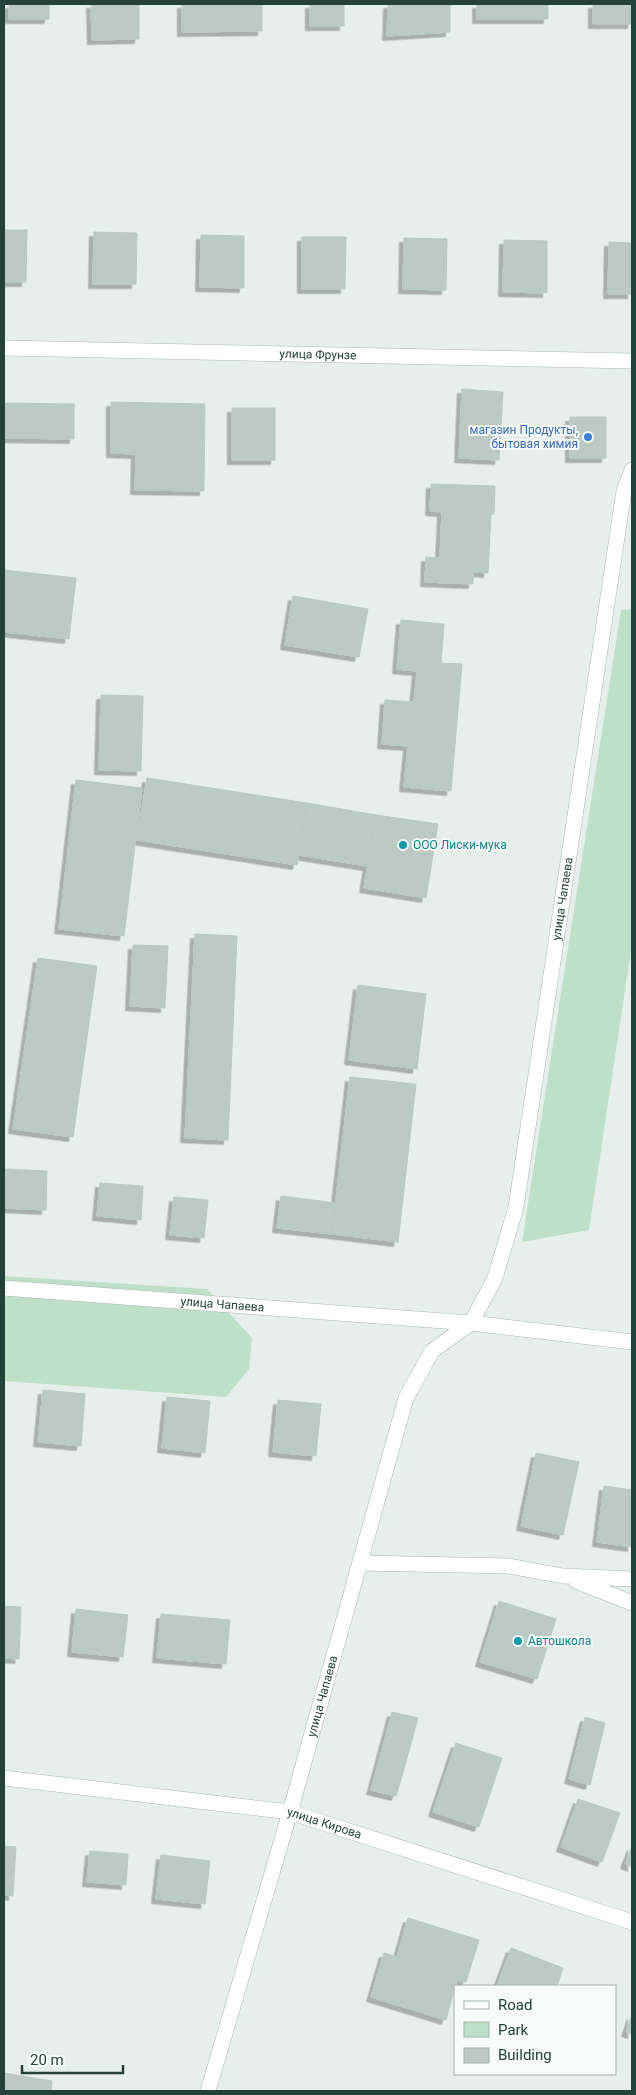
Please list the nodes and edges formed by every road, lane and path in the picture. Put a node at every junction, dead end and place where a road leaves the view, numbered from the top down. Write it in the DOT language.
graph roads {
  1 [pos="4,348"];
  2 [pos="632,361"];
  3 [pos="632,470"];
  4 [pos="4,1288"];
  5 [pos="471,1322"];
  6 [pos="632,1342"];
  7 [pos="360,1562"];
  8 [pos="563,1576"];
  9 [pos="632,1579"];
  10 [pos="632,1603"];
  11 [pos="4,1778"];
  12 [pos="290,1812"];
  13 [pos="632,1922"];
  14 [pos="208,2091"];
  1 -- 2 [label="street, улица Фрунзе"];
  3 -- 5 [label="street, улица Чапаева"];
  4 -- 5 [label="street, улица Чапаева"];
  5 -- 6 [label="street, улица Чапаева"];
  5 -- 7 [label="street, улица Чапаева"];
  7 -- 8 [label="street"];
  7 -- 12 [label="street, улица Чапаева"];
  8 -- 9 [label="street"];
  8 -- 10 [label="street"];
  11 -- 12 [label="street, улица Кирова"];
  12 -- 13 [label="street, улица Кирова"];
  12 -- 14 [label="street, улица Чапаева"];
}
